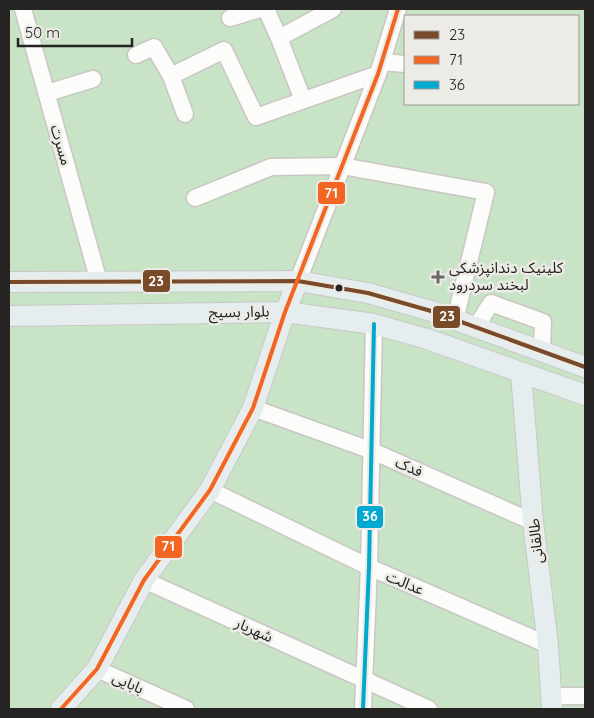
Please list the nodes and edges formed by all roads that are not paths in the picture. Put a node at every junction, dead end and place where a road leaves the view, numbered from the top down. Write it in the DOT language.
graph roads {
  1 [pos="23,9"];
  2 [pos="260,9"];
  3 [pos="266,9"];
  4 [pos="333,9"];
  5 [pos="398,9"];
  6 [pos="230,18"];
  7 [pos="279,38"];
  8 [pos="136,55"];
  9 [pos="404,64"];
  10 [pos="380,68"];
  11 [pos="171,76"];
  12 [pos="93,79"];
  13 [pos="47,94"];
  14 [pos="304,100"];
  15 [pos="185,114"];
  16 [pos="342,166"];
  17 [pos="196,198"];
  18 [pos="298,281"];
  19 [pos="9,282"];
  20 [pos="99,282"];
  21 [pos="285,312"];
  22 [pos="9,316"];
  23 [pos="455,320"];
  24 [pos="374,324"];
  25 [pos="476,327"];
  26 [pos="504,338"];
  27 [pos="542,351"];
  28 [pos="501,365"];
  29 [pos="585,367"];
  30 [pos="527,375"];
  31 [pos="585,395"];
  32 [pos="253,408"];
  33 [pos="370,450"];
  34 [pos="210,490"];
  35 [pos="534,522"];
  36 [pos="369,567"];
  37 [pos="144,580"];
  38 [pos="548,645"];
  39 [pos="97,669"];
  40 [pos="364,679"];
  41 [pos="585,696"];
  42 [pos="552,703"];
  43 [pos="61,709"];
  44 [pos="186,709"];
  45 [pos="363,709"];
  46 [pos="429,709"];
  1 -- 13 [label="street, مسرت"];
  2 -- 6 [label="street"];
  3 -- 7 [label="street"];
  4 -- 7 [label="street"];
  5 -- 10 [label="street"];
  7 -- 14 [label="street"];
  8 -- 11 [label="street"];
  9 -- 10 [label="street"];
  10 -- 14 [label="street"];
  10 -- 16 [label="street"];
  11 -- 14 [label="street"];
  11 -- 15 [label="street"];
  12 -- 13 [label="street"];
  13 -- 20 [label="street, مسرت"];
  16 -- 17 [label="street"];
  16 -- 18 [label="street"];
  16 -- 23 [label="street"];
  18 -- 20 [label="main road, بلوار بسیج"];
  18 -- 21 [label="main road"];
  18 -- 23 [label="main road, بلوار بسیج"];
  19 -- 20 [label="main road, بلوار بسیج"];
  21 -- 22 [label="main road, بلوار بسیج"];
  21 -- 24 [label="main road, بلوار بسیج"];
  21 -- 32 [label="main road"];
  23 -- 25 [label="main road, بلوار بسیج"];
  24 -- 28 [label="main road, بلوار بسیج"];
  24 -- 33 [label="street"];
  25 -- 26 [label="main road, بلوار بسیج"];
  25 -- 27 [label="street"];
  26 -- 27 [label="main road, بلوار بسیج"];
  26 -- 28 [label="main road"];
  27 -- 29 [label="main road, بلوار بسیج"];
  27 -- 30 [label="main road"];
  28 -- 30 [label="main road, بلوار بسیج"];
  30 -- 31 [label="main road, بلوار بسیج"];
  30 -- 35 [label="main road, طالقانی"];
  32 -- 33 [label="street, فدک"];
  32 -- 34 [label="main road"];
  33 -- 35 [label="street, فدک"];
  33 -- 36 [label="street"];
  34 -- 36 [label="street, عدالت"];
  34 -- 37 [label="main road"];
  35 -- 38 [label="main road, طالقانی"];
  36 -- 38 [label="street, عدالت"];
  36 -- 40 [label="street"];
  37 -- 39 [label="main road"];
  37 -- 40 [label="street, شهریار"];
  38 -- 42 [label="main road, طالقانی"];
  39 -- 43 [label="main road"];
  39 -- 44 [label="street, بابایی"];
  40 -- 45 [label="street"];
  40 -- 46 [label="street, شهریار"];
  41 -- 42 [label="street"];
}
